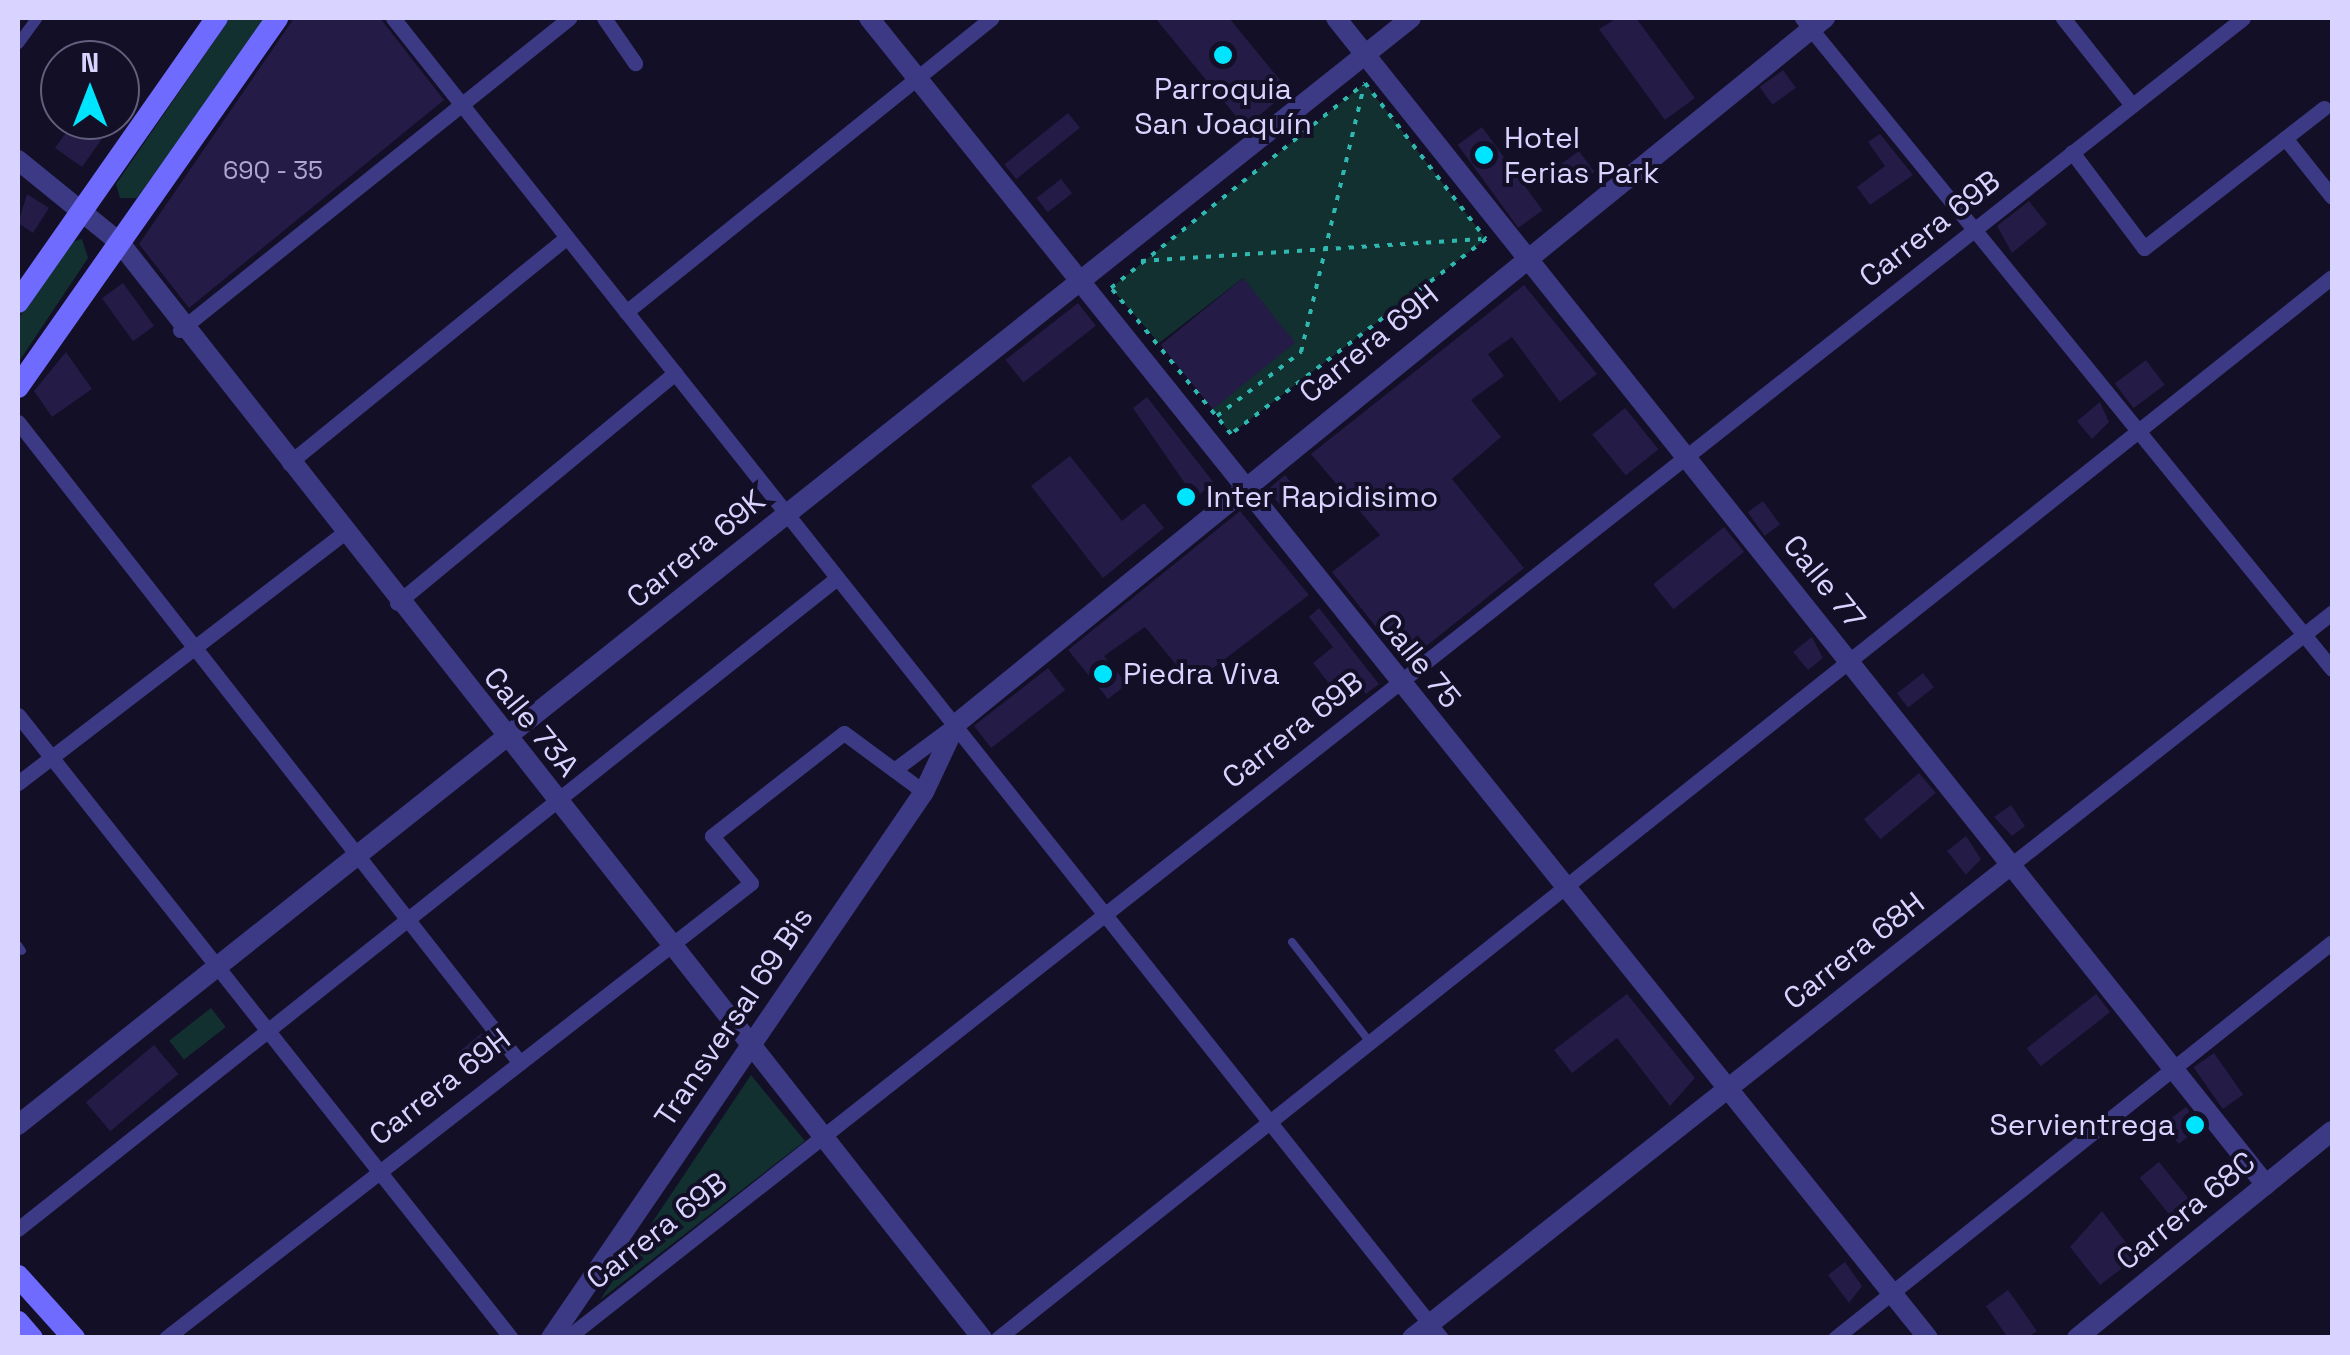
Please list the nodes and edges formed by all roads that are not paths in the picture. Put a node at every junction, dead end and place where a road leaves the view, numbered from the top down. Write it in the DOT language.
graph roads {
  1 [pos="36,18"];
  2 [pos="217,18"];
  3 [pos="277,18"];
  4 [pos="394,18"];
  5 [pos="570,18"];
  6 [pos="604,18"];
  7 [pos="869,18"];
  8 [pos="992,18"];
  9 [pos="1336,18"];
  10 [pos="1411,18"];
  11 [pos="2063,18"];
  12 [pos="2243,18"];
  13 [pos="1812,21"];
  14 [pos="18,44"];
  15 [pos="635,63"];
  16 [pos="1365,63"];
  17 [pos="916,78"];
  18 [pos="461,103"];
  19 [pos="2132,105"];
  20 [pos="2324,108"];
  21 [pos="2285,138"];
  22 [pos="2072,152"];
  23 [pos="18,160"];
  24 [pos="2332,197"];
  25 [pos="83,211"];
  26 [pos="1974,229"];
  27 [pos="567,237"];
  28 [pos="120,242"];
  29 [pos="1526,257"];
  30 [pos="2332,277"];
  31 [pos="1079,279"];
  32 [pos="18,302"];
  33 [pos="626,312"];
  34 [pos="180,330"];
  35 [pos="675,373"];
  36 [pos="18,387"];
  37 [pos="18,422"];
  38 [pos="2139,432"];
  39 [pos="1686,456"];
  40 [pos="290,463"];
  41 [pos="1240,486"];
  42 [pos="787,515"];
  43 [pos="342,534"];
  44 [pos="836,578"];
  45 [pos="396,603"];
  46 [pos="2332,612"];
  47 [pos="2304,634"];
  48 [pos="193,646"];
  49 [pos="1850,662"];
  50 [pos="2332,669"];
  51 [pos="1398,682"];
  52 [pos="18,715"];
  53 [pos="956,724"];
  54 [pos="507,739"];
  55 [pos="50,756"];
  56 [pos="894,770"];
  57 [pos="18,783"];
  58 [pos="924,792"];
  59 [pos="556,801"];
  60 [pos="356,853"];
  61 [pos="2011,866"];
  62 [pos="1565,889"];
  63 [pos="1104,914"];
  64 [pos="408,919"];
  65 [pos="1292,942"];
  66 [pos="2332,942"];
  67 [pos="670,946"];
  68 [pos="218,966"];
  69 [pos="268,1030"];
  70 [pos="1370,1043"];
  71 [pos="750,1046"];
  72 [pos="520,1063"];
  73 [pos="2174,1069"];
  74 [pos="1726,1090"];
  75 [pos="1270,1123"];
  76 [pos="18,1125"];
  77 [pos="2332,1131"];
  78 [pos="822,1136"];
  79 [pos="378,1173"];
  80 [pos="2266,1185"];
  81 [pos="18,1229"];
  82 [pos="18,1276"];
  83 [pos="18,1292"];
  84 [pos="1891,1293"];
  85 [pos="18,1322"];
  86 [pos="1436,1330"];
  87 [pos="32,1338"];
  88 [pos="71,1338"];
  89 [pos="166,1338"];
  90 [pos="511,1338"];
  91 [pos="551,1338"];
  92 [pos="567,1338"];
  93 [pos="982,1338"];
  94 [pos="998,1338"];
  95 [pos="1412,1338"];
  96 [pos="1835,1338"];
  97 [pos="1928,1338"];
  98 [pos="2077,1338"];
  1 -- 14 [label="street"];
  2 -- 25 [label="main road"];
  3 -- 28 [label="main road"];
  4 -- 18 [label="street"];
  5 -- 18 [label="street"];
  6 -- 15 [label="street"];
  7 -- 17 [label="street, Calle 75"];
  8 -- 17 [label="street"];
  9 -- 16 [label="street, Calle 77"];
  10 -- 16 [label="street, Carrera 69K"];
  11 -- 19 [label="street"];
  12 -- 19 [label="street, Carrera 69B"];
  13 -- 26 [label="street"];
  13 -- 29 [label="street, Carrera 69H"];
  16 -- 29 [label="street, Calle 77"];
  16 -- 31 [label="street, Carrera 69K"];
  17 -- 31 [label="street, Calle 75"];
  17 -- 33 [label="street"];
  18 -- 27 [label="street"];
  18 -- 34 [label="street"];
  19 -- 22 [label="street, Carrera 69B"];
  20 -- 21 [label="street"];
  21 -- 22 [label="street"];
  21 -- 24 [label="street"];
  22 -- 26 [label="street, Carrera 69B"];
  23 -- 25 [label="street, Calle 73A"];
  25 -- 28 [label="street, Calle 73A"];
  25 -- 32 [label="main road"];
  26 -- 38 [label="street"];
  26 -- 39 [label="street, Carrera 69B"];
  27 -- 33 [label="street"];
  27 -- 40 [label="street"];
  28 -- 34 [label="street, Calle 73A"];
  28 -- 36 [label="main road"];
  29 -- 39 [label="street, Calle 77"];
  29 -- 41 [label="street, Carrera 69H"];
  30 -- 38 [label="street"];
  31 -- 41 [label="street, Calle 75"];
  31 -- 42 [label="street, Carrera 69K"];
  33 -- 35 [label="street"];
  34 -- 40 [label="street, Calle 73A"];
  35 -- 42 [label="street"];
  35 -- 45 [label="street"];
  37 -- 48 [label="street"];
  38 -- 47 [label="street"];
  38 -- 49 [label="street"];
  39 -- 49 [label="street, Calle 77"];
  39 -- 51 [label="street, Carrera 69B"];
  40 -- 43 [label="street, Calle 73A"];
  41 -- 51 [label="street, Calle 75"];
  41 -- 53 [label="street, Carrera 69H"];
  42 -- 44 [label="street"];
  42 -- 54 [label="street, Carrera 69K"];
  43 -- 45 [label="street, Calle 73A"];
  43 -- 48 [label="street"];
  44 -- 53 [label="street"];
  44 -- 59 [label="street"];
  45 -- 54 [label="street, Calle 73A"];
  46 -- 47 [label="street, Carrera 68H"];
  47 -- 50 [label="street"];
  47 -- 61 [label="street, Carrera 68H"];
  48 -- 55 [label="street"];
  48 -- 60 [label="street"];
  49 -- 61 [label="street, Calle 77"];
  49 -- 62 [label="street"];
  51 -- 62 [label="street, Calle 75"];
  51 -- 63 [label="street, Carrera 69B"];
  52 -- 55 [label="street"];
  53 -- 56 [label="street"];
  53 -- 58 [label="street, Transversal 69 Bis"];
  53 -- 63 [label="street"];
  54 -- 59 [label="street, Calle 73A"];
  54 -- 60 [label="street, Carrera 69K"];
  55 -- 57 [label="street"];
  55 -- 68 [label="street"];
  56 -- 58 [label="street"];
  56 -- 67 [label="street, Carrera 69H"];
  58 -- 71 [label="street, Transversal 69 Bis"];
  59 -- 64 [label="street"];
  59 -- 67 [label="street, Calle 73A"];
  60 -- 64 [label="street"];
  60 -- 68 [label="street, Carrera 69K"];
  61 -- 73 [label="street, Calle 77"];
  61 -- 74 [label="street, Carrera 68H"];
  62 -- 70 [label="street"];
  62 -- 74 [label="street, Calle 75"];
  63 -- 75 [label="street"];
  63 -- 78 [label="street, Carrera 69B"];
  64 -- 69 [label="street"];
  64 -- 72 [label="street"];
  65 -- 70 [label="lane"];
  66 -- 73 [label="street"];
  67 -- 71 [label="street, Calle 73A"];
  67 -- 72 [label="street, Carrera 69H"];
  68 -- 69 [label="street"];
  68 -- 76 [label="street, Carrera 69K"];
  69 -- 79 [label="street"];
  69 -- 81 [label="street"];
  70 -- 75 [label="street"];
  71 -- 78 [label="street, Calle 73A"];
  71 -- 91 [label="street, Transversal 69 Bis"];
  72 -- 79 [label="street, Carrera 69H"];
  73 -- 80 [label="street, Calle 77"];
  73 -- 84 [label="street"];
  74 -- 84 [label="street, Calle 75"];
  74 -- 86 [label="street, Carrera 68H"];
  75 -- 86 [label="street"];
  75 -- 94 [label="street"];
  77 -- 80 [label="street, Carrera 68C"];
  78 -- 92 [label="street, Carrera 69B"];
  78 -- 93 [label="street, Calle 73A"];
  79 -- 89 [label="street, Carrera 69H"];
  79 -- 90 [label="street"];
  80 -- 98 [label="street, Carrera 68C"];
  82 -- 88 [label="main road"];
  83 -- 88 [label="main road"];
  84 -- 96 [label="street"];
  84 -- 97 [label="street, Calle 75"];
  85 -- 87 [label="main road"];
  86 -- 95 [label="street, Carrera 68H"];
}
